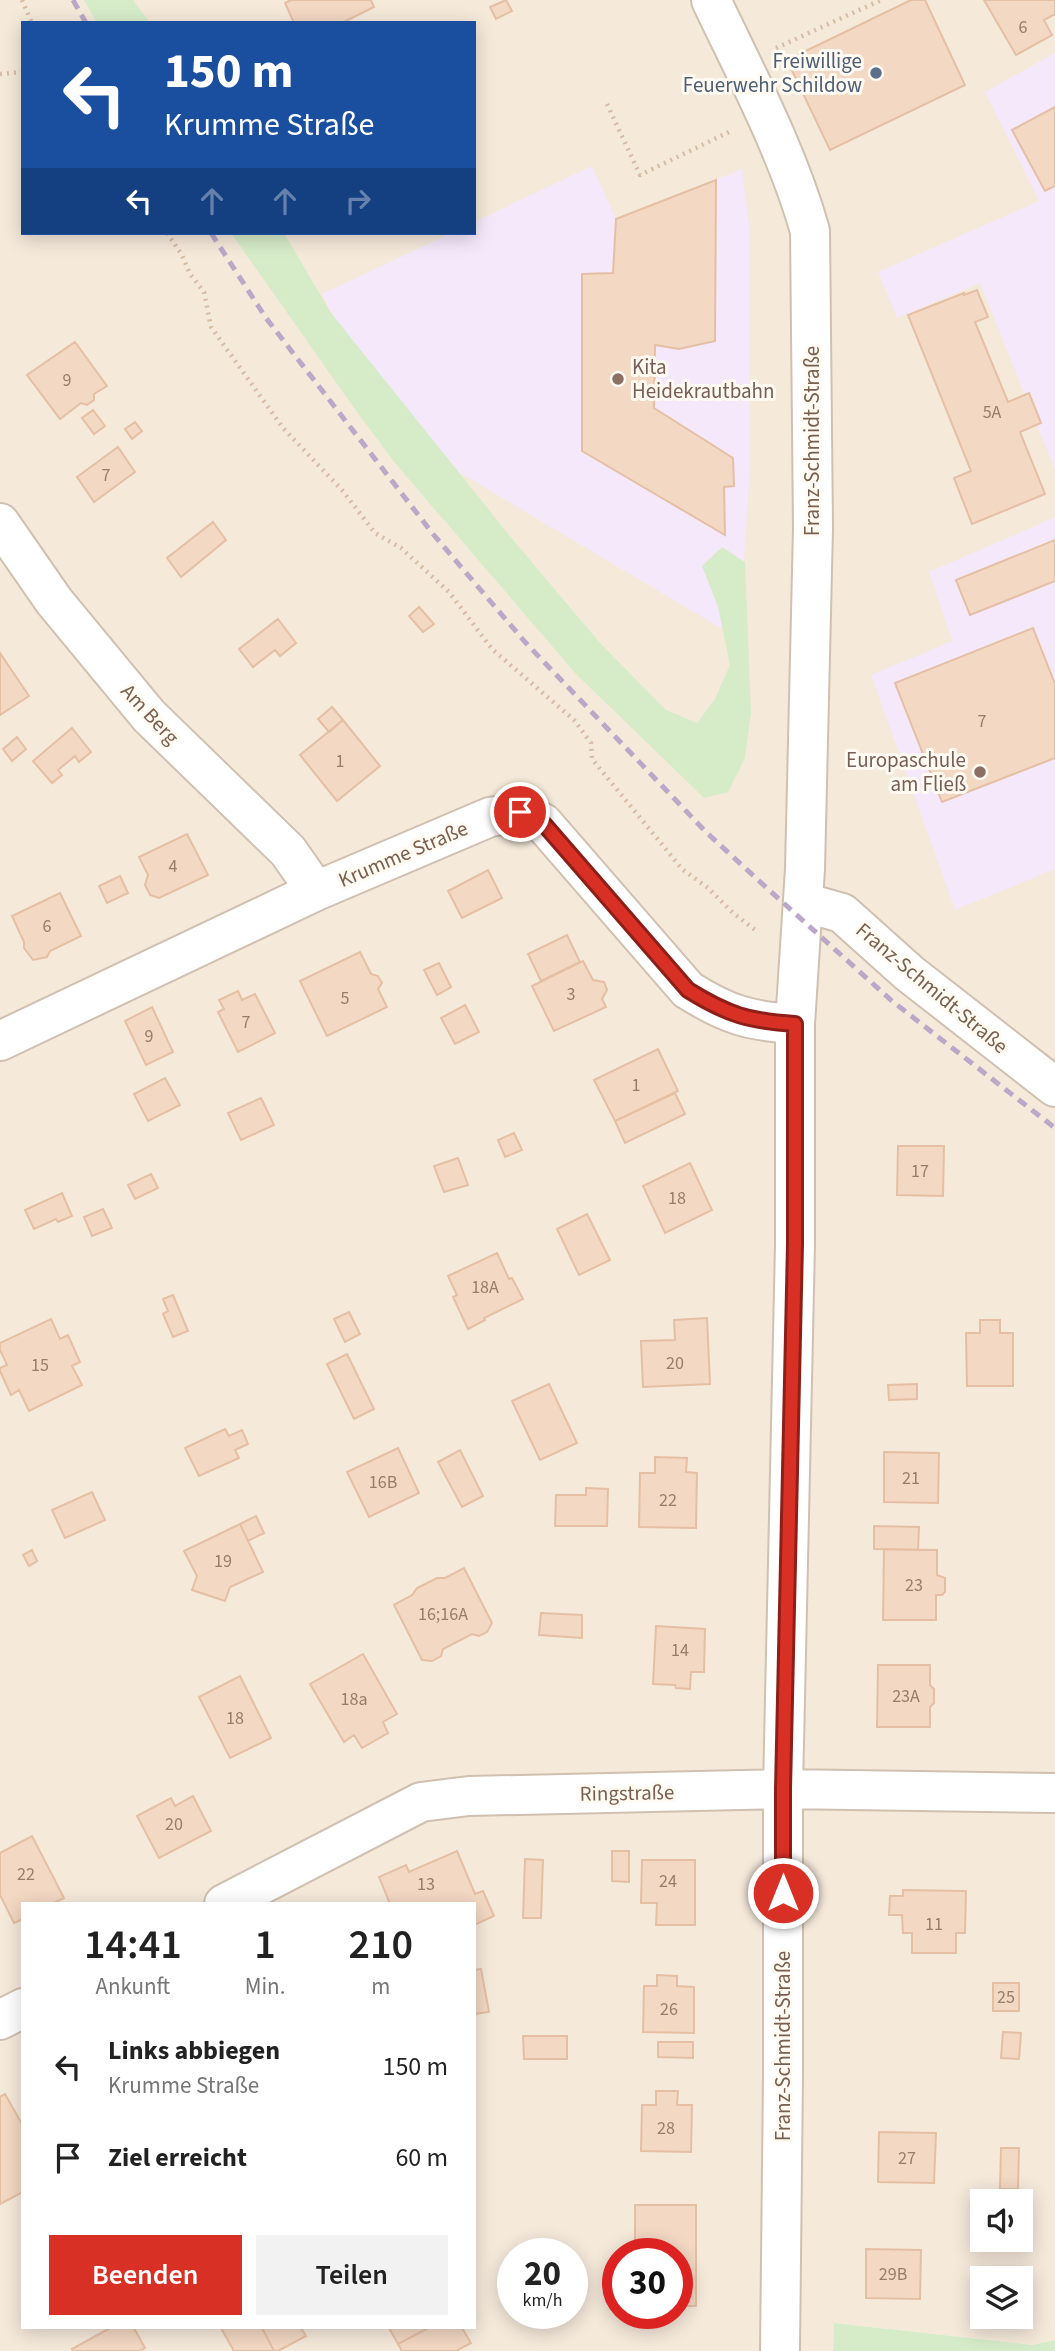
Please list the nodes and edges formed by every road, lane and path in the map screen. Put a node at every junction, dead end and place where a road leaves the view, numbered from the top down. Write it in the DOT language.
graph roads {
  1 [pos="22,0"];
  2 [pos="710,0"];
  3 [pos="881,0"];
  4 [pos="31,21"];
  5 [pos="742,64"];
  6 [pos="21,72"];
  7 [pos="0,74"];
  8 [pos="607,104"];
  9 [pos="735,129"];
  10 [pos="168,235"];
  11 [pos="0,523"];
  12 [pos="316,891"];
  13 [pos="803,902"];
  14 [pos="758,932"];
  15 [pos="795,1024"];
  16 [pos="0,1041"];
  17 [pos="1055,1087"];
  18 [pos="783,1789"];
  19 [pos="1055,1793"];
  20 [pos="228,1902"];
  21 [pos="21,2009"];
  22 [pos="0,2020"];
  23 [pos="780,2351"];
  1 -- 4 [label="path"];
  2 -- 5 [label="street, Franz-Schmidt-Straße"];
  3 -- 5 [label="path"];
  5 -- 13 [label="street, Franz-Schmidt-Straße"];
  6 -- 7 [label="path"];
  8 -- 9 [label="path"];
  10 -- 14 [label="path"];
  11 -- 12 [label="street, Am Berg"];
  12 -- 15 [label="street, Krumme Straße"];
  12 -- 16 [label="street, Krumme Straße"];
  13 -- 15 [label="street, Franz-Schmidt-Straße"];
  13 -- 17 [label="street, Franz-Schmidt-Straße"];
  15 -- 18 [label="street, Franz-Schmidt-Straße"];
  18 -- 19 [label="street, Ringstraße"];
  18 -- 20 [label="street, Ringstraße"];
  18 -- 23 [label="street, Franz-Schmidt-Straße"];
  21 -- 22 [label="street"];
}
